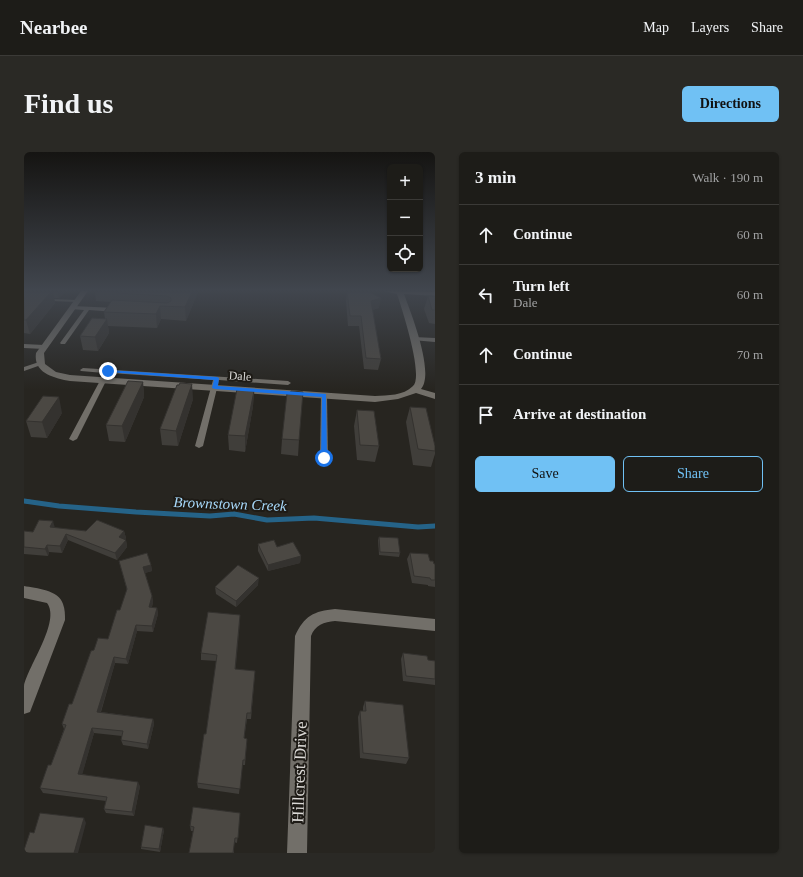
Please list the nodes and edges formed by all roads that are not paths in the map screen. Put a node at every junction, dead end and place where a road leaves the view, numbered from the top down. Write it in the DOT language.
graph roads {
  1 [pos="61,324"];
  2 [pos="76,324"];
  3 [pos="409,324"];
  4 [pos="414,339"];
  5 [pos="435,340"];
  6 [pos="63,343"];
  7 [pos="24,346"];
  8 [pos="44,347"];
  9 [pos="41,366"];
  10 [pos="24,369"];
  11 [pos="83,370"];
  12 [pos="108,371"];
  13 [pos="104,380"];
  14 [pos="216,383"];
  15 [pos="288,383"];
  16 [pos="414,390"];
  17 [pos="324,396"];
  18 [pos="435,396"];
  19 [pos="73,439"];
  20 [pos="199,446"];
  21 [pos="324,458"];
  22 [pos="24,592"];
  23 [pos="435,625"];
  24 [pos="24,706"];
  25 [pos="297,853"];
  1 -- 8 [label="street"];
  2 -- 6 [label="lane"];
  3 -- 4 [label="street"];
  4 -- 5 [label="lane"];
  4 -- 16 [label="street"];
  7 -- 8 [label="lane"];
  8 -- 9 [label="street"];
  9 -- 10 [label="lane"];
  9 -- 13 [label="street, Dale"];
  11 -- 12 [label="lane"];
  12 -- 13 [label="lane"];
  12 -- 14 [label="lane"];
  13 -- 14 [label="street, Dale"];
  13 -- 19 [label="lane"];
  14 -- 15 [label="lane"];
  14 -- 17 [label="street, Dale"];
  14 -- 20 [label="lane"];
  16 -- 17 [label="street, Dale"];
  16 -- 18 [label="street"];
  17 -- 21 [label="lane"];
  22 -- 24 [label="street"];
  23 -- 25 [label="street, Hillcrest Drive"];
}
